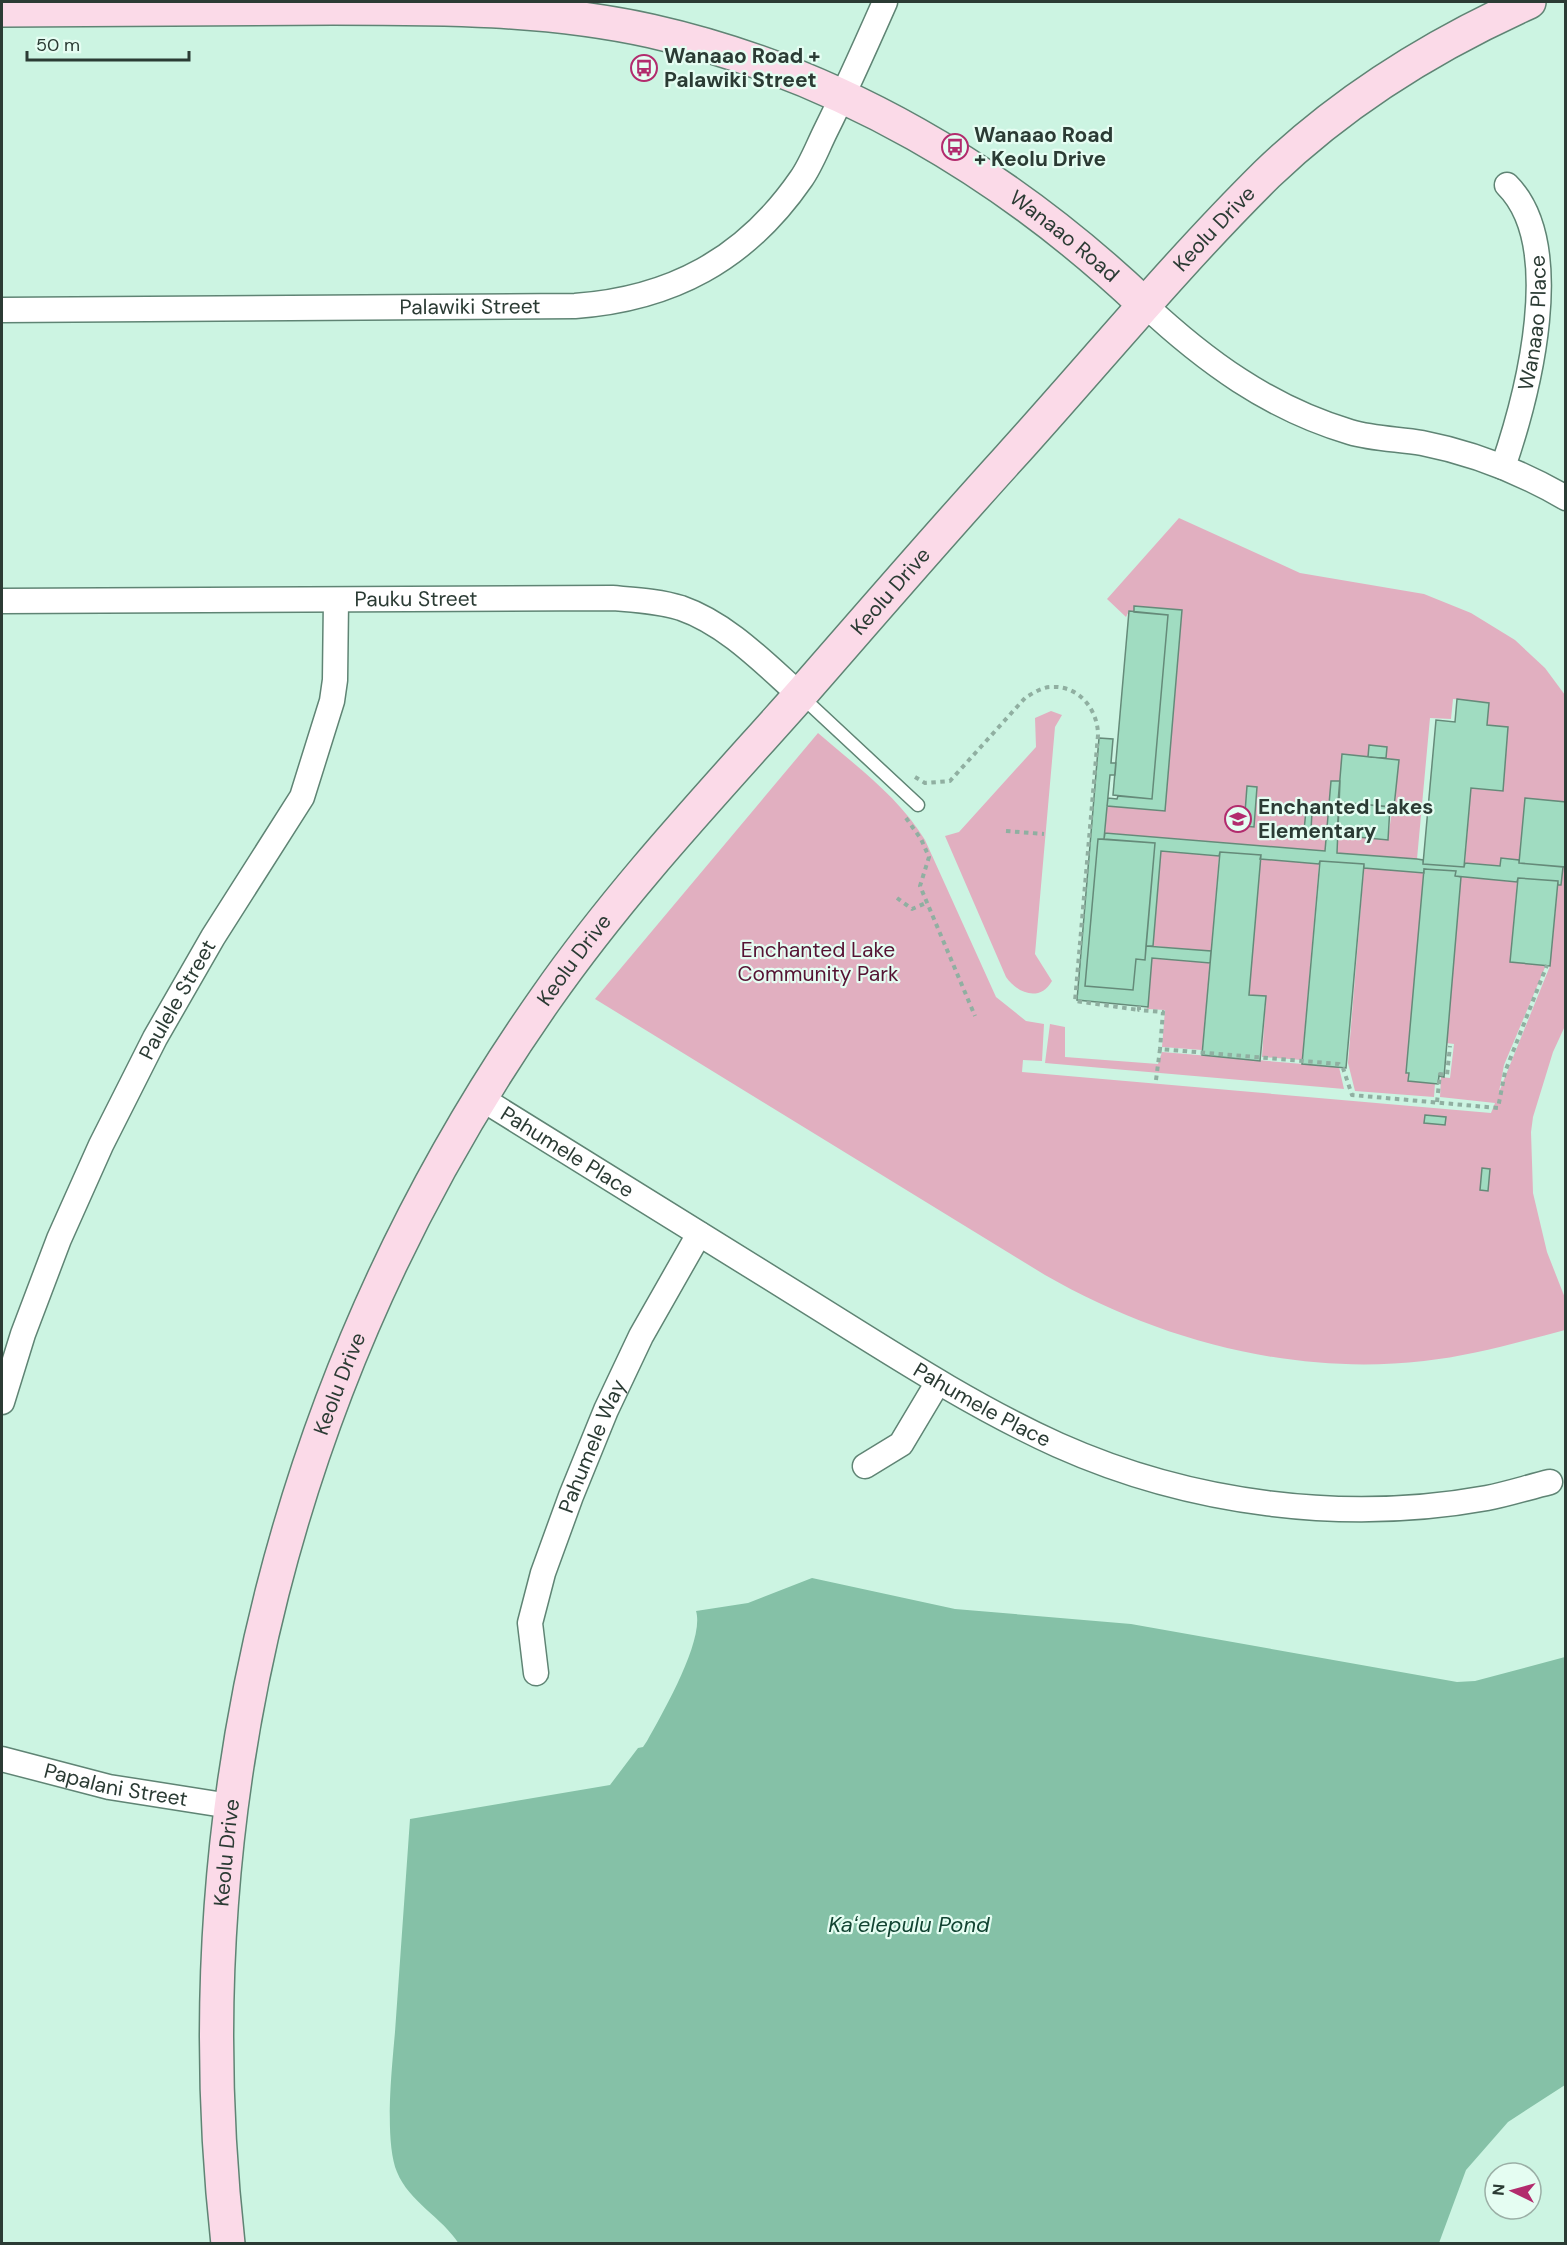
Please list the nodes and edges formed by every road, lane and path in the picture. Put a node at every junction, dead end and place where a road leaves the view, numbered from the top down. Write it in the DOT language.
graph roads {
  1 [pos="885,2"];
  2 [pos="1529,2"];
  3 [pos="2,10"];
  4 [pos="842,97"];
  5 [pos="1507,184"];
  6 [pos="1144,304"];
  7 [pos="2,310"];
  8 [pos="1503,467"];
  9 [pos="1566,498"];
  10 [pos="336,600"];
  11 [pos="2,601"];
  12 [pos="800,695"];
  13 [pos="908,770"];
  14 [pos="918,805"];
  15 [pos="903,814"];
  16 [pos="1006,831"];
  17 [pos="1044,834"];
  18 [pos="897,898"];
  19 [pos="926,903"];
  20 [pos="1547,965"];
  21 [pos="975,1016"];
  22 [pos="1450,1046"];
  23 [pos="1160,1049"];
  24 [pos="1156,1080"];
  25 [pos="479,1097"];
  26 [pos="1437,1102"];
  27 [pos="699,1234"];
  28 [pos="938,1382"];
  29 [pos="2,1402"];
  30 [pos="865,1466"];
  31 [pos="1550,1482"];
  32 [pos="536,1673"];
  33 [pos="2,1760"];
  34 [pos="230,1806"];
  35 [pos="228,2244"];
  1 -- 4 [label="street, Palawiki Street"];
  2 -- 6 [label="main road, Keolu Drive"];
  3 -- 4 [label="main road, Wanaao Road"];
  4 -- 6 [label="main road, Wanaao Road"];
  4 -- 7 [label="street, Palawiki Street"];
  5 -- 8 [label="street, Wanaao Place"];
  6 -- 8 [label="street, Wanaao Road"];
  6 -- 12 [label="main road, Keolu Drive"];
  8 -- 9 [label="street, Wanaao Road"];
  10 -- 11 [label="street, Pauku Street"];
  10 -- 12 [label="street, Pauku Street"];
  10 -- 29 [label="street, Paulele Street"];
  12 -- 14 [label="lane"];
  12 -- 25 [label="main road, Keolu Drive"];
  13 -- 23 [label="path"];
  15 -- 19 [label="path"];
  16 -- 17 [label="path"];
  18 -- 19 [label="path"];
  19 -- 21 [label="path"];
  20 -- 26 [label="path"];
  22 -- 26 [label="path"];
  23 -- 24 [label="path"];
  23 -- 26 [label="path"];
  25 -- 27 [label="street, Pahumele Place"];
  25 -- 34 [label="main road, Keolu Drive"];
  27 -- 28 [label="street, Pahumele Place"];
  27 -- 32 [label="street, Pahumele Way"];
  28 -- 30 [label="street"];
  28 -- 31 [label="street, Pahumele Place"];
  33 -- 34 [label="street, Papalani Street"];
  34 -- 35 [label="main road, Keolu Drive"];
}
